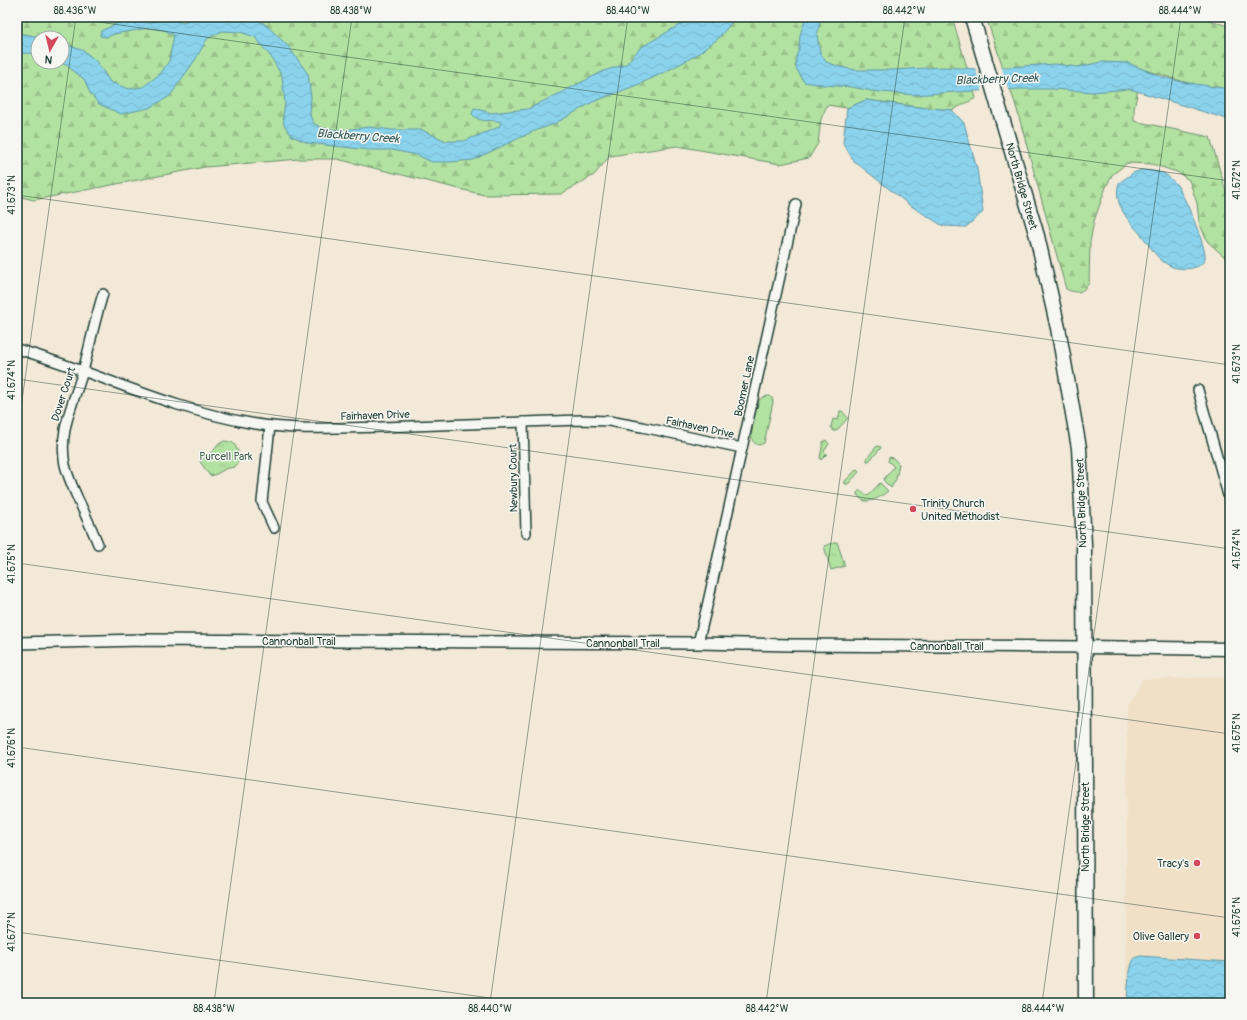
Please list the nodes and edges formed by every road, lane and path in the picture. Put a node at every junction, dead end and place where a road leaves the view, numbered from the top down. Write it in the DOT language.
graph roads {
  1 [pos="974,23"];
  2 [pos="796,204"];
  3 [pos="103,294"];
  4 [pos="17,349"];
  5 [pos="83,371"];
  6 [pos="1198,390"];
  7 [pos="523,422"];
  8 [pos="270,426"];
  9 [pos="742,448"];
  10 [pos="1230,502"];
  11 [pos="274,528"];
  12 [pos="526,533"];
  13 [pos="98,544"];
  14 [pos="17,643"];
  15 [pos="698,643"];
  16 [pos="1085,647"];
  17 [pos="1230,649"];
  18 [pos="1086,1003"];
  1 -- 16 [label="highway, North Bridge Street"];
  2 -- 9 [label="street, Boomer Lane"];
  3 -- 5 [label="street, Dover Court"];
  4 -- 5 [label="street, Fairhaven Drive"];
  5 -- 8 [label="street, Fairhaven Drive"];
  5 -- 13 [label="street, Dover Court"];
  6 -- 10 [label="street"];
  7 -- 8 [label="street, Fairhaven Drive"];
  7 -- 9 [label="street, Fairhaven Drive"];
  7 -- 12 [label="street, Newbury Court"];
  8 -- 11 [label="street"];
  9 -- 15 [label="street, Boomer Lane"];
  14 -- 15 [label="street, Cannonball Trail"];
  15 -- 16 [label="street, Cannonball Trail"];
  16 -- 17 [label="main road, Cannonball Trail"];
  16 -- 18 [label="highway, North Bridge Street"];
}
